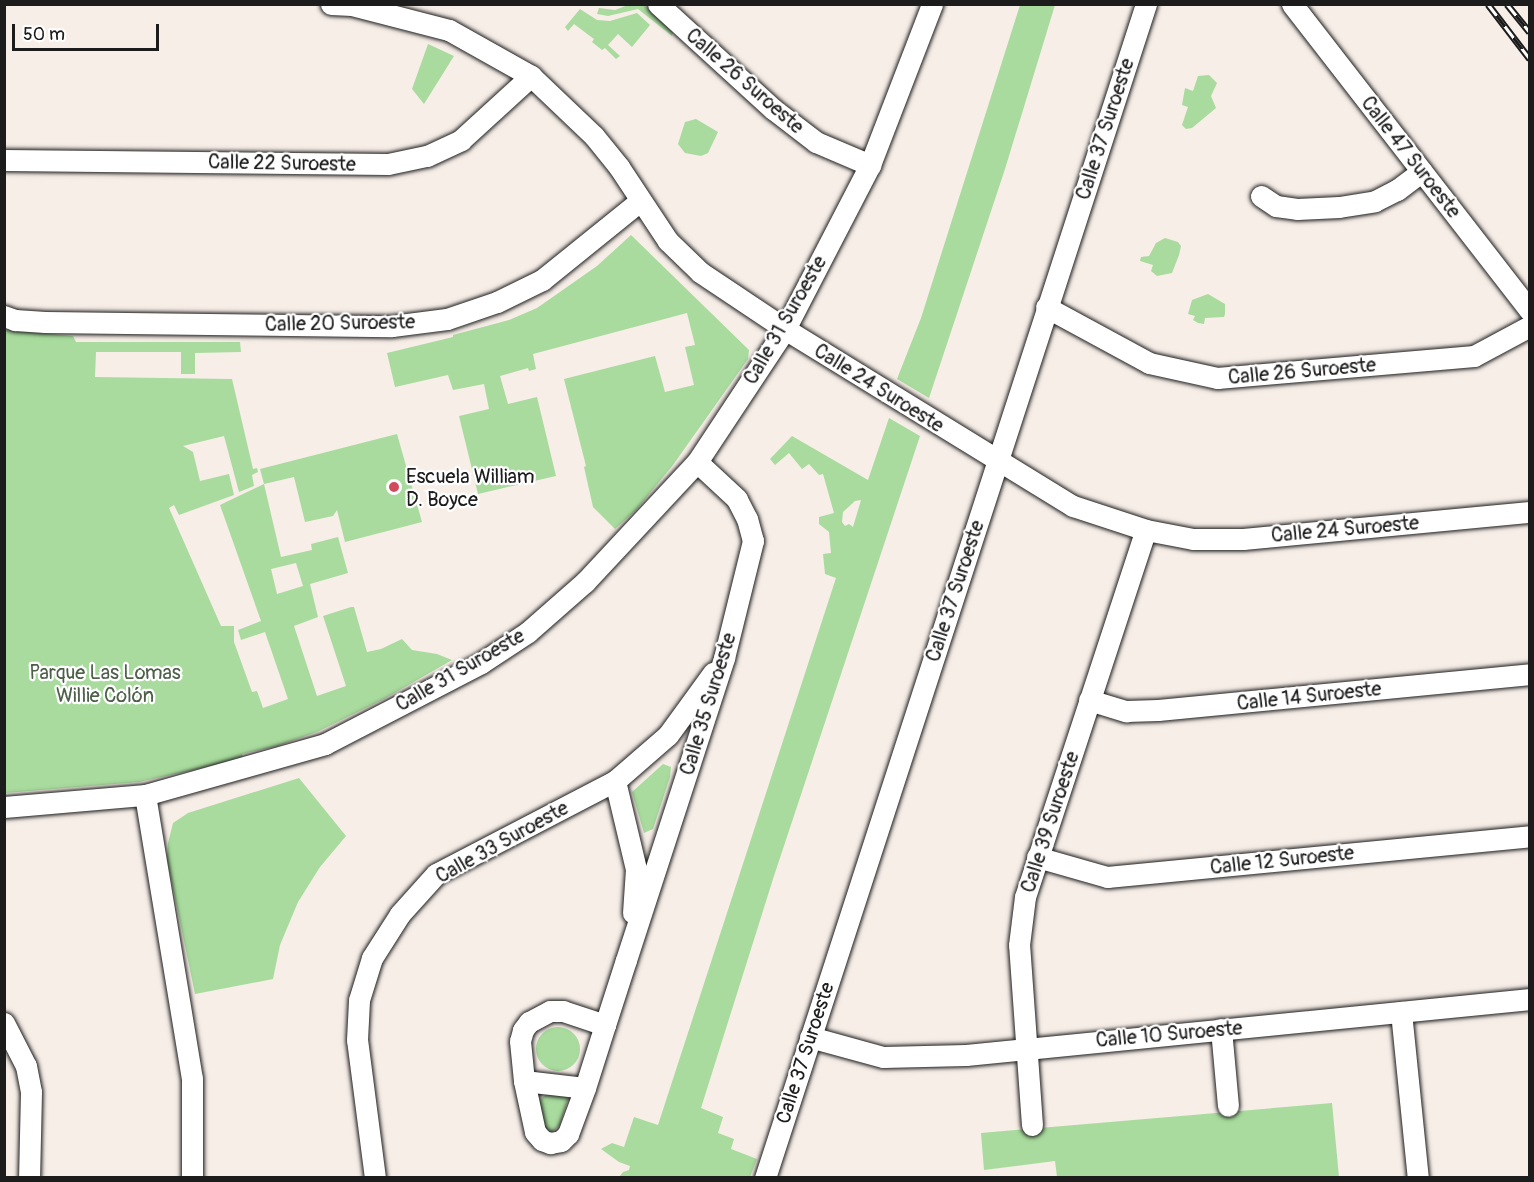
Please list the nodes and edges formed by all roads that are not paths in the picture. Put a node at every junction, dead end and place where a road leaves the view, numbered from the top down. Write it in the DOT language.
graph roads {
  1 [pos="331,4"];
  2 [pos="658,4"];
  3 [pos="932,4"];
  4 [pos="1146,4"];
  5 [pos="1292,4"];
  6 [pos="531,76"];
  7 [pos="4,160"];
  8 [pos="870,165"];
  9 [pos="1422,171"];
  10 [pos="1262,196"];
  11 [pos="640,201"];
  12 [pos="1046,307"];
  13 [pos="1530,311"];
  14 [pos="4,316"];
  15 [pos="1530,326"];
  16 [pos="785,329"];
  17 [pos="697,462"];
  18 [pos="996,462"];
  19 [pos="1530,512"];
  20 [pos="1146,530"];
  21 [pos="724,658"];
  22 [pos="1530,674"];
  23 [pos="1089,700"];
  24 [pos="615,781"];
  25 [pos="145,795"];
  26 [pos="4,807"];
  27 [pos="1530,836"];
  28 [pos="1037,857"];
  29 [pos="626,960"];
  30 [pos="1530,999"];
  31 [pos="1401,1012"];
  32 [pos="4,1023"];
  33 [pos="605,1024"];
  34 [pos="1221,1029"];
  35 [pos="810,1037"];
  36 [pos="1025,1048"];
  37 [pos="524,1082"];
  38 [pos="585,1088"];
  39 [pos="1228,1106"];
  40 [pos="1032,1125"];
  41 [pos="28,1178"];
  42 [pos="192,1178"];
  43 [pos="375,1178"];
  44 [pos="765,1178"];
  45 [pos="1418,1178"];
  1 -- 6 [label="street, Calle 24 Suroeste"];
  2 -- 8 [label="street, Calle 26 Suroeste"];
  3 -- 8 [label="street, Calle 31 Suroeste"];
  4 -- 12 [label="street, Calle 37 Suroeste"];
  5 -- 9 [label="street, Calle 47 Suroeste"];
  6 -- 7 [label="street, Calle 22 Suroeste"];
  6 -- 11 [label="street, Calle 24 Suroeste"];
  8 -- 16 [label="street, Calle 31 Suroeste"];
  9 -- 10 [label="street"];
  9 -- 13 [label="street, Calle 47 Suroeste"];
  11 -- 14 [label="street, Calle 20 Suroeste"];
  11 -- 16 [label="street, Calle 24 Suroeste"];
  12 -- 15 [label="street, Calle 26 Suroeste"];
  12 -- 18 [label="street, Calle 37 Suroeste"];
  16 -- 17 [label="street, Calle 31 Suroeste"];
  16 -- 18 [label="street, Calle 24 Suroeste"];
  17 -- 21 [label="street, Calle 35 Suroeste"];
  17 -- 25 [label="street, Calle 31 Suroeste"];
  18 -- 20 [label="street, Calle 24 Suroeste"];
  18 -- 35 [label="street, Calle 37 Suroeste"];
  19 -- 20 [label="street, Calle 24 Suroeste"];
  20 -- 23 [label="street, Calle 39 Suroeste"];
  21 -- 24 [label="street, Calle 33 Suroeste"];
  21 -- 29 [label="street, Calle 35 Suroeste"];
  22 -- 23 [label="street, Calle 14 Suroeste"];
  23 -- 28 [label="street, Calle 39 Suroeste"];
  24 -- 29 [label="street, Calle 35 Suroeste"];
  24 -- 43 [label="street, Calle 33 Suroeste"];
  25 -- 26 [label="street, Calle 31 Suroeste"];
  25 -- 42 [label="street"];
  27 -- 28 [label="street, Calle 12 Suroeste"];
  28 -- 36 [label="street, Calle 39 Suroeste"];
  29 -- 33 [label="street, Calle 35 Suroeste"];
  30 -- 31 [label="street, Calle 10 Suroeste"];
  31 -- 34 [label="street, Calle 10 Suroeste"];
  31 -- 45 [label="street"];
  32 -- 41 [label="street"];
  33 -- 37 [label="street, Calle 35 Suroeste"];
  33 -- 38 [label="street, Calle 35 Suroeste"];
  34 -- 36 [label="street, Calle 10 Suroeste"];
  34 -- 39 [label="street"];
  35 -- 36 [label="street, Calle 10 Suroeste"];
  35 -- 44 [label="street, Calle 37 Suroeste"];
  36 -- 40 [label="street, Calle 39 Suroeste"];
  37 -- 38 [label="street"];
  37 -- 38 [label="street, Calle 35 Suroeste"];
}
